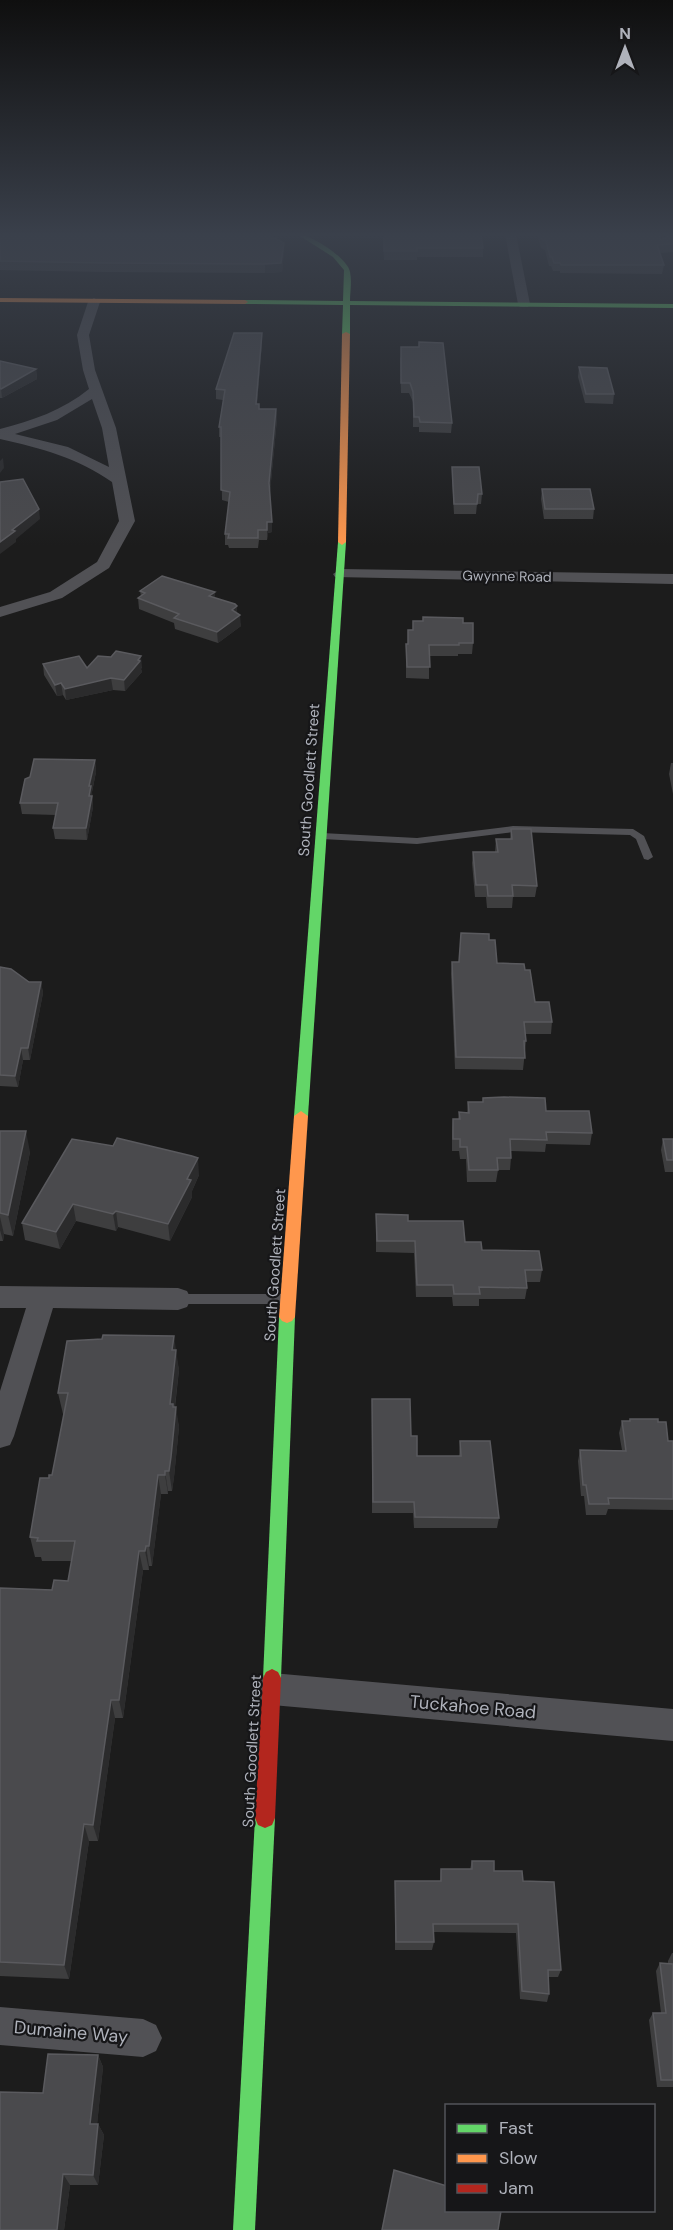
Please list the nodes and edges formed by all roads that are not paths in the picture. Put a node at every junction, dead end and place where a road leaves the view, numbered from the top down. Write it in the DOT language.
graph roads {
  1 [pos="84,338"];
  2 [pos="346,338"];
  3 [pos="96,390"];
  4 [pos="0,434"];
  5 [pos="120,481"];
  6 [pos="341,574"];
  7 [pos="673,579"];
  8 [pos="0,612"];
  9 [pos="322,836"];
  10 [pos="648,856"];
  11 [pos="0,1297"];
  12 [pos="43,1298"];
  13 [pos="178,1299"];
  14 [pos="288,1299"];
  15 [pos="0,1436"];
  16 [pos="272,1689"];
  17 [pos="673,1725"];
  18 [pos="0,2026"];
  19 [pos="143,2038"];
  20 [pos="244,2230"];
  1 -- 3 [label="street"];
  2 -- 6 [label="main road, South Goodlett Street"];
  3 -- 4 [label="street"];
  3 -- 5 [label="street"];
  4 -- 5 [label="street"];
  5 -- 8 [label="street"];
  6 -- 7 [label="street, Gwynne Road"];
  6 -- 9 [label="main road, South Goodlett Street"];
  9 -- 10 [label="lane"];
  9 -- 14 [label="main road, South Goodlett Street"];
  11 -- 12 [label="street"];
  12 -- 13 [label="street"];
  12 -- 15 [label="street"];
  13 -- 14 [label="lane"];
  14 -- 16 [label="main road, South Goodlett Street"];
  16 -- 17 [label="street, Tuckahoe Road"];
  16 -- 20 [label="main road, South Goodlett Street"];
  18 -- 19 [label="street, Dumaine Way"];
}
